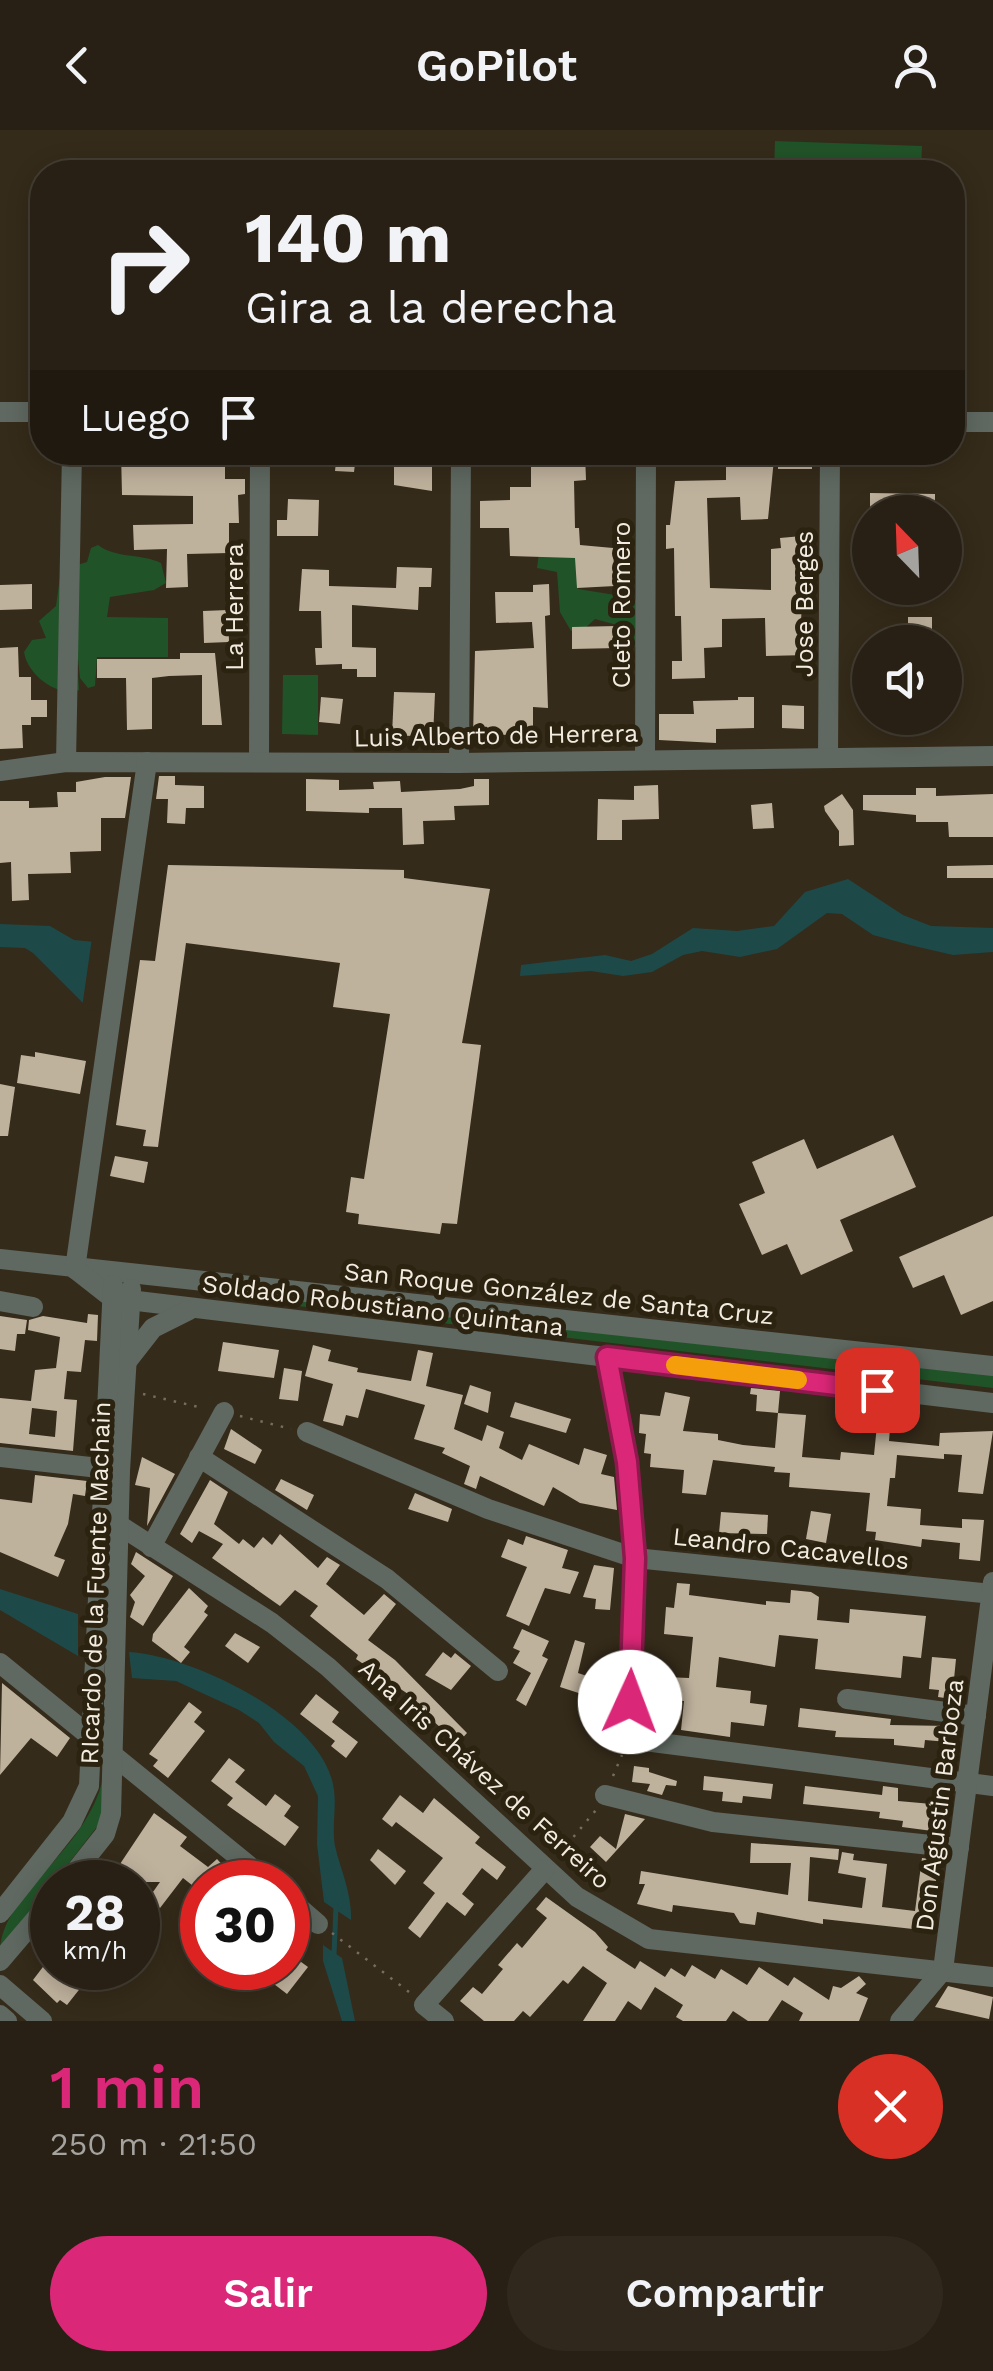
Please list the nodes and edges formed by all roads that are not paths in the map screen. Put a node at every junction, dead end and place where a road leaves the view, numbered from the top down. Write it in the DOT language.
graph roads {
  1 [pos="0,412"];
  2 [pos="30,412"];
  3 [pos="965,422"];
  4 [pos="993,422"];
  5 [pos="72,465"];
  6 [pos="260,465"];
  7 [pos="461,465"];
  8 [pos="646,465"];
  9 [pos="830,465"];
  10 [pos="993,756"];
  11 [pos="828,757"];
  12 [pos="645,758"];
  13 [pos="259,761"];
  14 [pos="66,762"];
  15 [pos="147,762"];
  16 [pos="459,763"];
  17 [pos="0,772"];
  18 [pos="0,1259"];
  19 [pos="75,1269"];
  20 [pos="122,1269"];
  21 [pos="121,1299"];
  22 [pos="0,1300"];
  23 [pos="32,1307"];
  24 [pos="196,1308"];
  25 [pos="607,1357"];
  26 [pos="127,1362"];
  27 [pos="993,1366"];
  28 [pos="993,1404"];
  29 [pos="224,1412"];
  30 [pos="307,1432"];
  31 [pos="0,1457"];
  32 [pos="199,1457"];
  33 [pos="112,1470"];
  34 [pos="110,1524"];
  35 [pos="152,1546"];
  36 [pos="635,1558"];
  37 [pos="993,1581"];
  38 [pos="992,1594"];
  39 [pos="0,1662"];
  40 [pos="498,1671"];
  41 [pos="105,1690"];
  42 [pos="847,1699"];
  43 [pos="976,1716"];
  44 [pos="94,1738"];
  45 [pos="114,1754"];
  46 [pos="967,1784"];
  47 [pos="993,1786"];
  48 [pos="605,1795"];
  49 [pos="958,1848"];
  50 [pos="84,1860"];
  51 [pos="242,1860"];
  52 [pos="545,1868"];
  53 [pos="0,1913"];
  54 [pos="310,1917"];
  55 [pos="318,1924"];
  56 [pos="30,1928"];
  57 [pos="2,1963"];
  58 [pos="943,1970"];
  59 [pos="993,1976"];
  60 [pos="0,1985"];
  61 [pos="0,2015"];
  62 [pos="7,2021"];
  63 [pos="42,2021"];
  64 [pos="444,2021"];
  65 [pos="900,2021"];
  1 -- 2 [label="street"];
  3 -- 4 [label="street"];
  5 -- 14 [label="street"];
  6 -- 13 [label="street, La Herrera"];
  7 -- 16 [label="street"];
  8 -- 12 [label="street, Cleto Romero"];
  9 -- 11 [label="street, Jose Berges"];
  10 -- 11 [label="street, Luis Alberto de Herrera"];
  11 -- 12 [label="street, Luis Alberto de Herrera"];
  12 -- 16 [label="street, Luis Alberto de Herrera"];
  13 -- 15 [label="street, Luis Alberto de Herrera"];
  13 -- 16 [label="street, Luis Alberto de Herrera"];
  14 -- 15 [label="street, Luis Alberto de Herrera"];
  14 -- 17 [label="street, Luis Alberto de Herrera"];
  15 -- 19 [label="street"];
  18 -- 19 [label="street, San Roque González de Santa Cruz"];
  19 -- 20 [label="street, San Roque González de Santa Cruz"];
  19 -- 21 [label="street"];
  20 -- 21 [label="street, RIcardo de la Fuente Machain"];
  20 -- 27 [label="street, San Roque González de Santa Cruz"];
  21 -- 24 [label="street, Soldado Robustiano Quintana"];
  21 -- 26 [label="street, RIcardo de la Fuente Machain"];
  21 -- 33 [label="street, RIcardo de la Fuente Machain"];
  22 -- 23 [label="street"];
  24 -- 25 [label="street, Soldado Robustiano Quintana"];
  24 -- 26 [label="street"];
  25 -- 28 [label="street, Soldado Robustiano Quintana"];
  25 -- 36 [label="street"];
  26 -- 33 [label="street, RIcardo de la Fuente Machain"];
  29 -- 32 [label="street"];
  30 -- 36 [label="street, Leandro Cacavellos"];
  31 -- 33 [label="street"];
  32 -- 35 [label="street"];
  32 -- 40 [label="street"];
  33 -- 34 [label="street, RIcardo de la Fuente Machain"];
  34 -- 35 [label="street, Ana Iris Chávez de Ferreiro"];
  34 -- 41 [label="street, RIcardo de la Fuente Machain"];
  35 -- 52 [label="street, Ana Iris Chávez de Ferreiro"];
  36 -- 38 [label="street, Leandro Cacavellos"];
  36 -- 46 [label="street"];
  37 -- 38 [label="street, Don Agustin Barboza"];
  38 -- 43 [label="street, Don Agustin Barboza"];
  39 -- 44 [label="street"];
  41 -- 44 [label="street, RIcardo de la Fuente Machain"];
  41 -- 45 [label="street, RIcardo de la Fuente Machain"];
  42 -- 43 [label="street"];
  43 -- 46 [label="street, Don Agustin Barboza"];
  44 -- 45 [label="street"];
  44 -- 53 [label="street, RIcardo de la Fuente Machain"];
  45 -- 50 [label="street, RIcardo de la Fuente Machain"];
  45 -- 51 [label="street"];
  46 -- 47 [label="street"];
  46 -- 49 [label="street, Don Agustin Barboza"];
  48 -- 49 [label="street"];
  49 -- 58 [label="street, Don Agustin Barboza"];
  52 -- 58 [label="street, Ana Iris Chávez de Ferreiro"];
  52 -- 64 [label="street"];
  54 -- 55 [label="street"];
  56 -- 57 [label="street"];
  58 -- 59 [label="street, Ana Iris Chávez de Ferreiro"];
  58 -- 65 [label="street, Don Agustin Barboza"];
  60 -- 63 [label="street"];
  61 -- 62 [label="street"];
}
